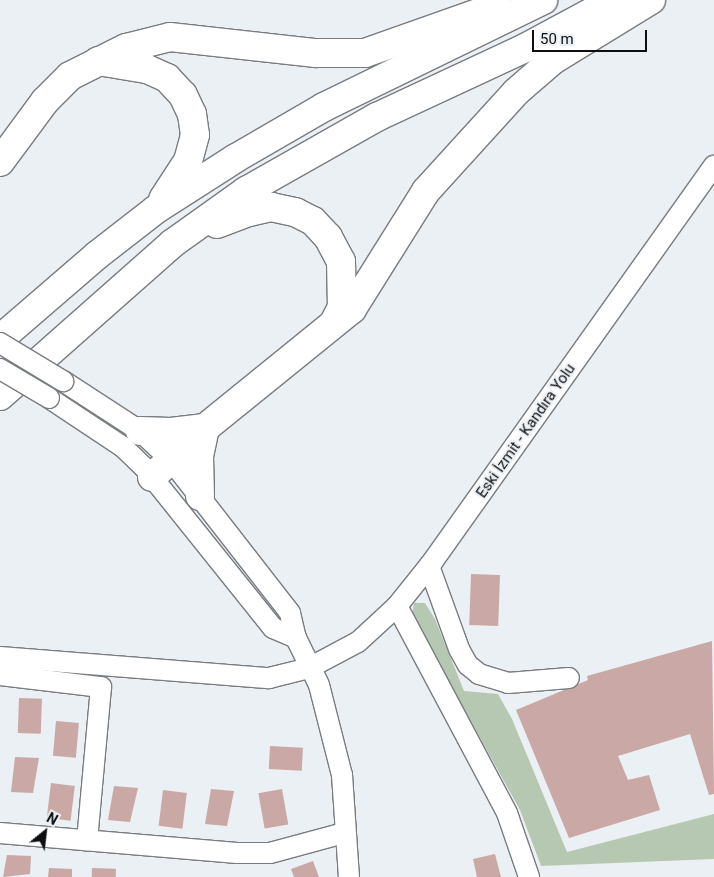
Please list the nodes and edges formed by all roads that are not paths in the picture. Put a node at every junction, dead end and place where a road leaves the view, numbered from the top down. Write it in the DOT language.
graph roads {
  1 [pos="517,0"];
  2 [pos="543,0"];
  3 [pos="614,0"];
  4 [pos="651,0"];
  5 [pos="97,61"];
  6 [pos="0,162"];
  7 [pos="714,166"];
  8 [pos="155,210"];
  9 [pos="173,242"];
  10 [pos="332,327"];
  11 [pos="0,341"];
  12 [pos="0,369"];
  13 [pos="0,396"];
  14 [pos="205,428"];
  15 [pos="140,431"];
  16 [pos="161,468"];
  17 [pos="200,496"];
  18 [pos="429,566"];
  19 [pos="397,606"];
  20 [pos="296,638"];
  21 [pos="0,656"];
  22 [pos="309,668"];
  23 [pos="0,675"];
  24 [pos="569,678"];
  25 [pos="0,833"];
  26 [pos="344,834"];
  27 [pos="87,840"];
  28 [pos="349,877"];
  29 [pos="529,877"];
  1 -- 5 [label="highway"];
  2 -- 8 [label="highway"];
  3 -- 9 [label="highway"];
  4 -- 10 [label="highway"];
  5 -- 6 [label="highway"];
  5 -- 8 [label="highway"];
  7 -- 18 [label="street, Eski İzmit - Kandıra Yolu"];
  8 -- 11 [label="highway"];
  9 -- 10 [label="highway"];
  9 -- 13 [label="highway"];
  10 -- 14 [label="highway"];
  11 -- 15 [label="street, bridge"];
  12 -- 16 [label="street, bridge"];
  14 -- 15 [label="highway"];
  14 -- 16 [label="highway"];
  14 -- 17 [label="highway"];
  15 -- 16 [label="street"];
  16 -- 17 [label="street"];
  16 -- 20 [label="street"];
  17 -- 20 [label="street"];
  18 -- 19 [label="street, Eski İzmit - Kandıra Yolu"];
  18 -- 24 [label="street"];
  19 -- 22 [label="street, Eski İzmit - Kandıra Yolu"];
  19 -- 29 [label="street"];
  20 -- 22 [label="street"];
  21 -- 22 [label="street, Eski İzmit - Kandıra Yolu"];
  22 -- 26 [label="street"];
  23 -- 27 [label="street"];
  25 -- 27 [label="street"];
  26 -- 27 [label="street"];
  26 -- 28 [label="street"];
}
